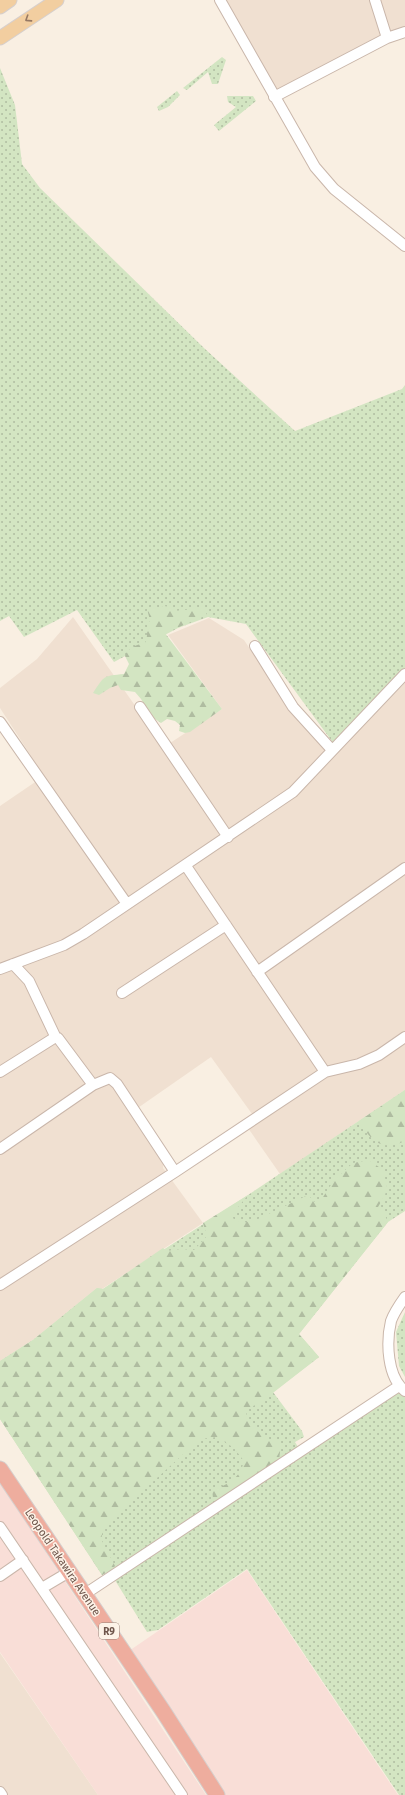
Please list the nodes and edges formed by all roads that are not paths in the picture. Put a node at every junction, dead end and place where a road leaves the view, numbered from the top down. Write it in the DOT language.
graph roads {
  1 [pos="10,0"];
  2 [pos="57,0"];
  3 [pos="220,0"];
  4 [pos="374,0"];
  5 [pos="0,7"];
  6 [pos="405,32"];
  7 [pos="0,38"];
  8 [pos="387,38"];
  9 [pos="274,97"];
  10 [pos="405,246"];
  11 [pos="255,646"];
  12 [pos="405,674"];
  13 [pos="140,706"];
  14 [pos="0,722"];
  15 [pos="332,750"];
  16 [pos="228,837"];
  17 [pos="186,866"];
  18 [pos="405,868"];
  19 [pos="127,904"];
  20 [pos="226,925"];
  21 [pos="26,958"];
  22 [pos="13,964"];
  23 [pos="0,969"];
  24 [pos="257,972"];
  25 [pos="29,981"];
  26 [pos="122,993"];
  27 [pos="405,1037"];
  28 [pos="56,1038"];
  29 [pos="0,1072"];
  30 [pos="325,1072"];
  31 [pos="93,1085"];
  32 [pos="0,1149"];
  33 [pos="175,1172"];
  34 [pos="0,1285"];
  35 [pos="405,1297"];
  36 [pos="402,1389"];
  37 [pos="0,1469"];
  38 [pos="0,1527"];
  39 [pos="24,1560"];
  40 [pos="69,1572"];
  41 [pos="0,1576"];
  42 [pos="42,1588"];
  43 [pos="85,1594"];
  44 [pos="0,1792"];
  45 [pos="2,1795"];
  46 [pos="182,1795"];
  47 [pos="216,1795"];
  1 -- 5 [label="main road"];
  2 -- 7 [label="main road, one-way"];
  3 -- 9 [label="street"];
  4 -- 8 [label="street"];
  6 -- 8 [label="street"];
  8 -- 9 [label="street"];
  9 -- 10 [label="street"];
  11 -- 15 [label="street"];
  12 -- 15 [label="street"];
  13 -- 16 [label="street"];
  14 -- 19 [label="street"];
  15 -- 16 [label="street"];
  16 -- 17 [label="street"];
  17 -- 19 [label="street"];
  17 -- 20 [label="street"];
  18 -- 24 [label="street"];
  19 -- 21 [label="street"];
  20 -- 24 [label="street"];
  20 -- 26 [label="street"];
  21 -- 22 [label="street"];
  21 -- 25 [label="street"];
  22 -- 23 [label="street"];
  22 -- 25 [label="street"];
  24 -- 30 [label="street"];
  25 -- 28 [label="street"];
  27 -- 30 [label="street"];
  28 -- 29 [label="street"];
  28 -- 31 [label="street"];
  30 -- 33 [label="street"];
  31 -- 32 [label="street"];
  31 -- 33 [label="street"];
  33 -- 34 [label="street"];
  35 -- 36 [label="street"];
  36 -- 43 [label="street"];
  37 -- 40 [label="highway, Leopold Takawira Avenue / R9"];
  38 -- 39 [label="street"];
  39 -- 41 [label="street"];
  39 -- 42 [label="street"];
  40 -- 42 [label="street"];
  40 -- 43 [label="highway, Leopold Takawira Avenue / R9"];
  42 -- 46 [label="street"];
  43 -- 47 [label="highway, Leopold Takawira Avenue / R9"];
  44 -- 45 [label="street"];
}
